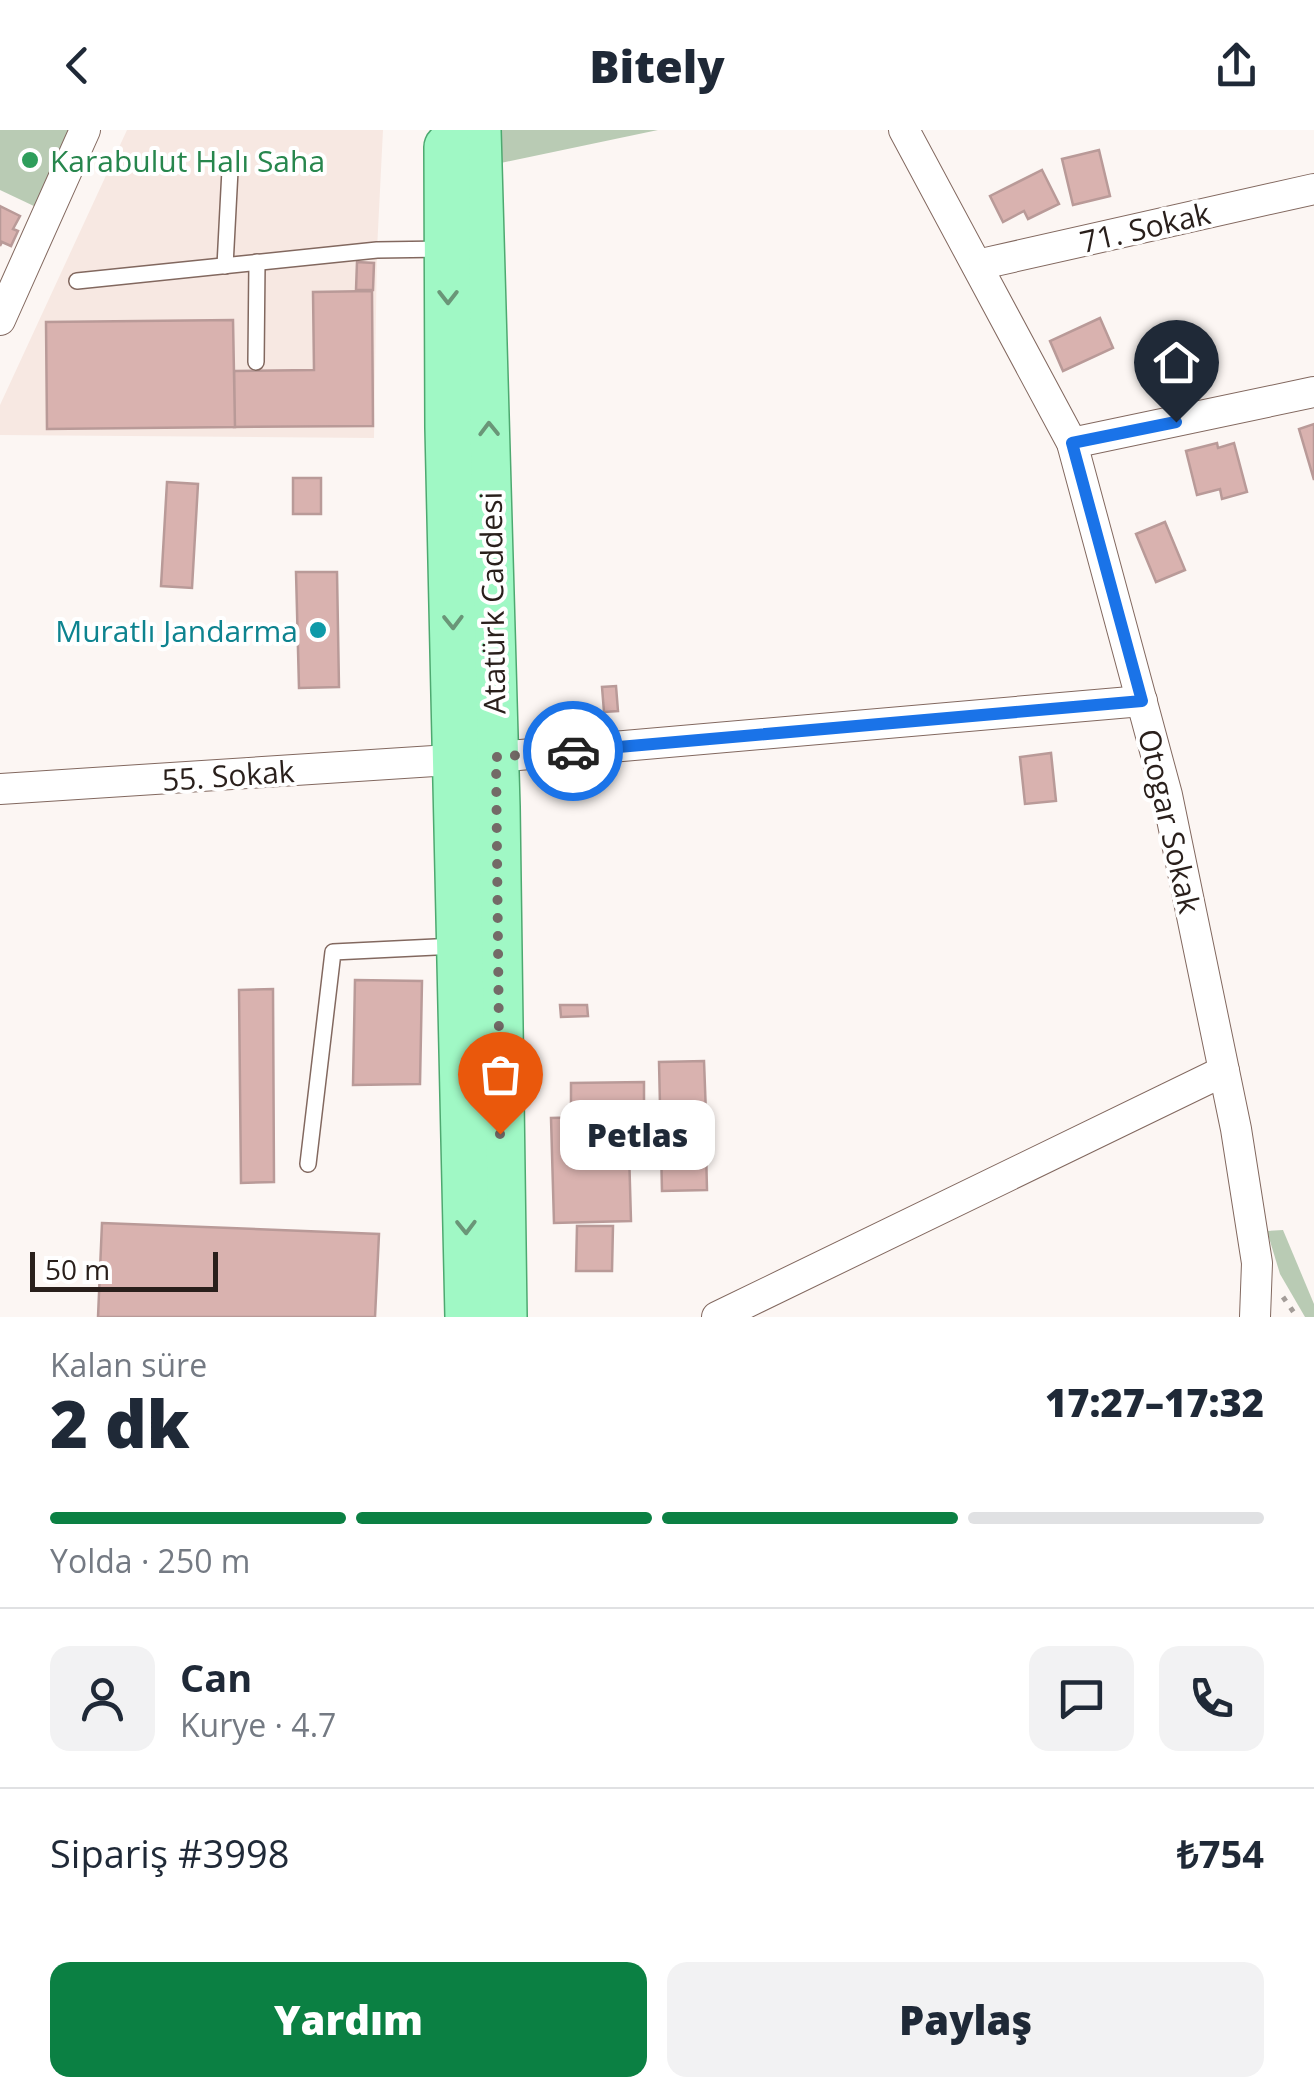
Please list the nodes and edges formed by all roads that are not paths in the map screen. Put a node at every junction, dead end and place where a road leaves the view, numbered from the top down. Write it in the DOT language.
graph roads {
  1 [pos="85,130"];
  2 [pos="447,130"];
  3 [pos="478,130"];
  4 [pos="904,130"];
  5 [pos="230,170"];
  6 [pos="1314,189"];
  7 [pos="448,249"];
  8 [pos="257,262"];
  9 [pos="977,265"];
  10 [pos="225,266"];
  11 [pos="76,281"];
  12 [pos="0,320"];
  13 [pos="256,362"];
  14 [pos="1314,392"];
  15 [pos="1072,443"];
  16 [pos="1142,701"];
  17 [pos="476,759"];
  18 [pos="0,789"];
  19 [pos="460,946"];
  20 [pos="1224,1071"];
  21 [pos="308,1164"];
  22 [pos="468,1317"];
  23 [pos="504,1317"];
  24 [pos="717,1317"];
  25 [pos="1255,1317"];
  1 -- 12 [label="street"];
  2 -- 7 [label="main road, Atatürk Caddesi"];
  17 -- 3 [label="main road, Atatürk Caddesi, one-way"];
  4 -- 9 [label="street, Otogar Sokak"];
  5 -- 10 [label="lane"];
  6 -- 9 [label="street, 71. Sokak"];
  7 -- 8 [label="lane"];
  7 -- 17 [label="main road, Atatürk Caddesi, one-way"];
  8 -- 10 [label="lane"];
  8 -- 13 [label="lane"];
  9 -- 15 [label="street, Otogar Sokak"];
  10 -- 11 [label="lane"];
  14 -- 15 [label="street"];
  15 -- 16 [label="street, Otogar Sokak"];
  16 -- 17 [label="street, 55. Sokak"];
  16 -- 20 [label="street, Otogar Sokak"];
  17 -- 18 [label="street, 55. Sokak"];
  17 -- 19 [label="main road, Atatürk Caddesi"];
  17 -- 23 [label="main road, Atatürk Caddesi"];
  19 -- 21 [label="lane"];
  19 -- 22 [label="main road, Atatürk Caddesi, one-way"];
  20 -- 24 [label="street"];
  20 -- 25 [label="street, Otogar Sokak"];
}
